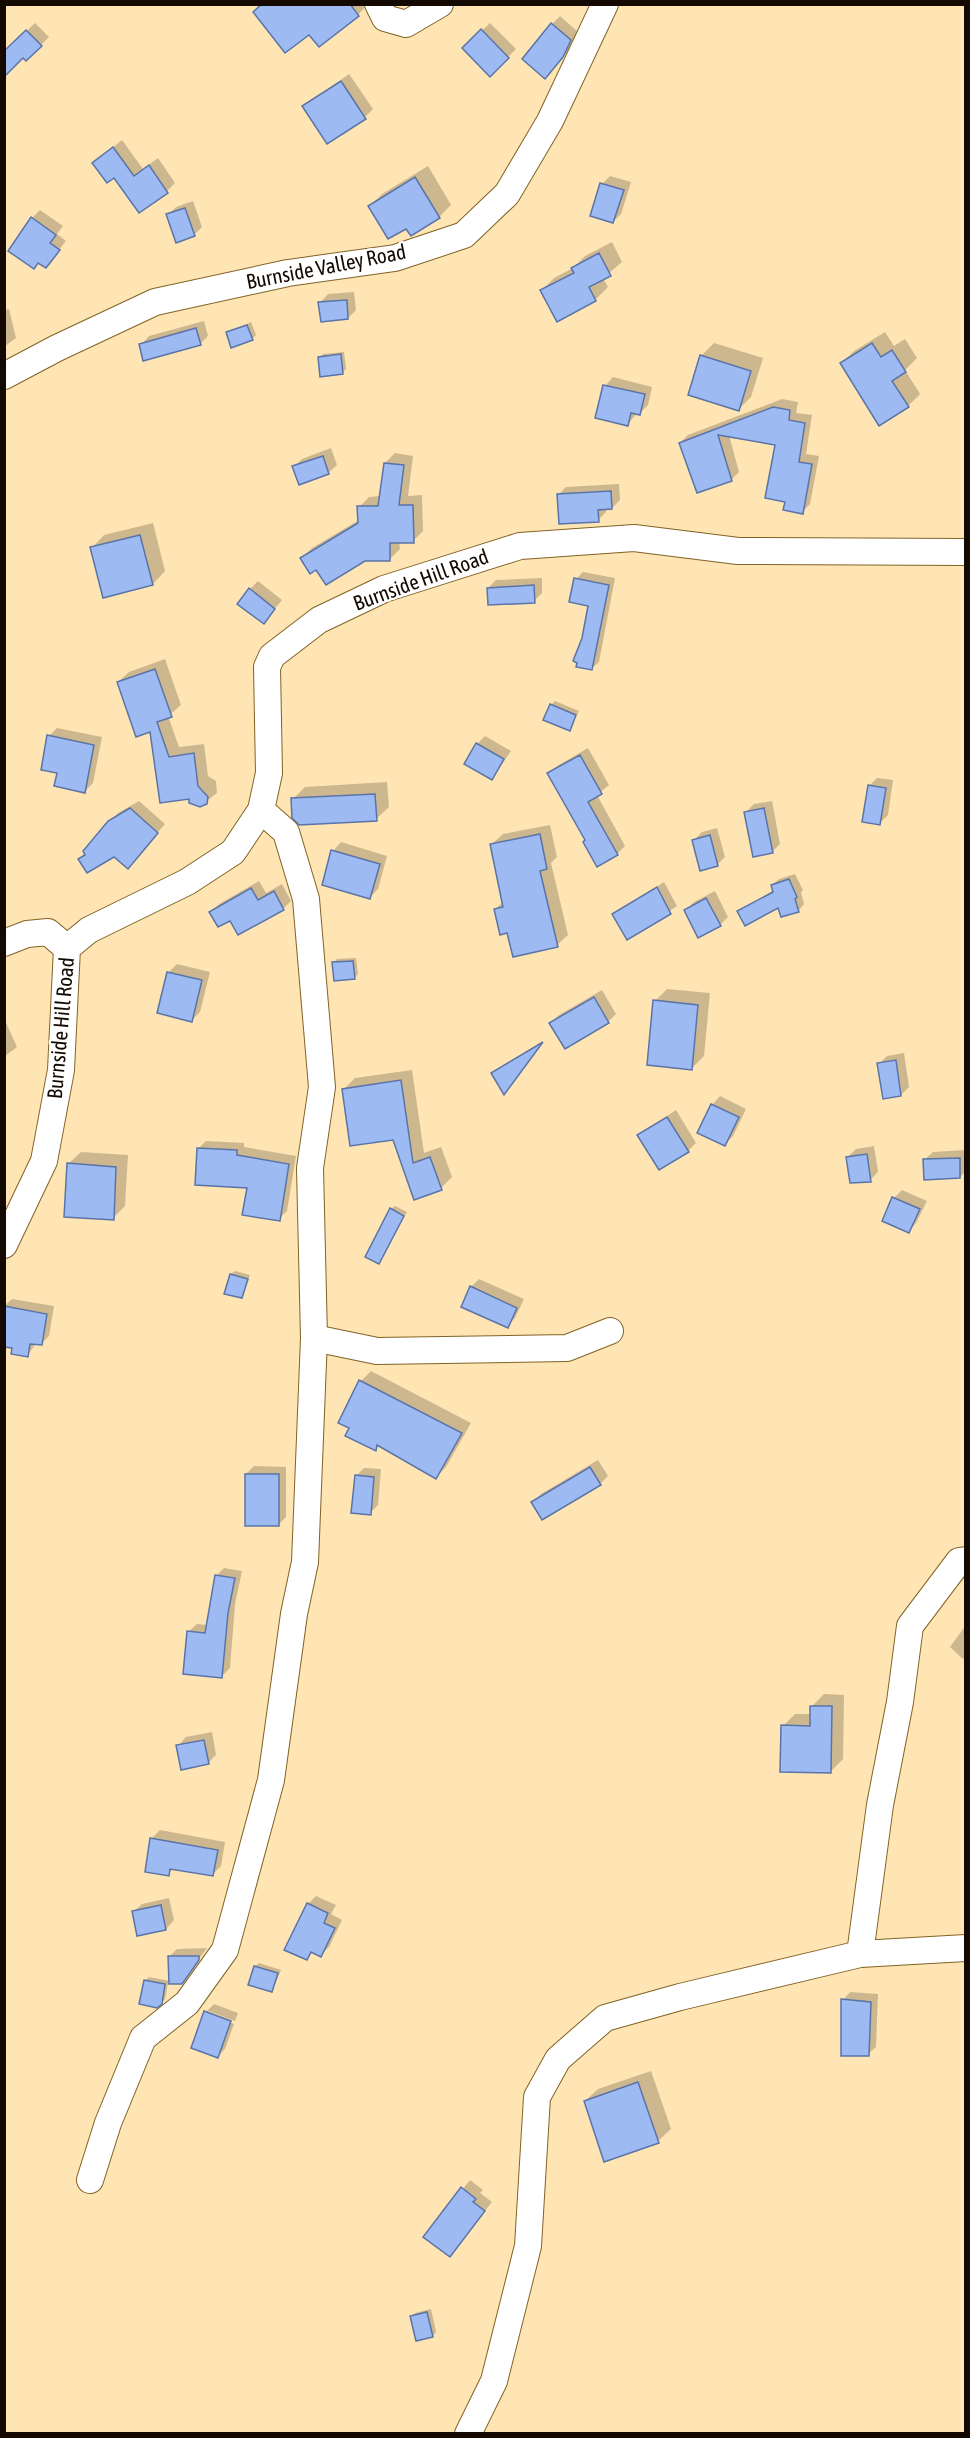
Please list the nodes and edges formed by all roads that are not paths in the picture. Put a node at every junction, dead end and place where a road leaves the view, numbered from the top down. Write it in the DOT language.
graph roads {
  1 [pos="378,4"];
  2 [pos="440,4"];
  3 [pos="605,4"];
  4 [pos="4,376"];
  5 [pos="966,552"];
  6 [pos="261,810"];
  7 [pos="4,943"];
  8 [pos="67,948"];
  9 [pos="4,1245"];
  10 [pos="610,1331"];
  11 [pos="314,1338"];
  12 [pos="966,1560"];
  13 [pos="966,1948"];
  14 [pos="860,1954"];
  15 [pos="90,2180"];
  16 [pos="468,2433"];
  1 -- 2 [label="street"];
  3 -- 4 [label="street, Burnside Valley Road"];
  5 -- 6 [label="street, Burnside Hill Road"];
  6 -- 8 [label="street, Burnside Hill Road"];
  6 -- 11 [label="street"];
  7 -- 8 [label="street"];
  8 -- 9 [label="street, Burnside Hill Road"];
  10 -- 11 [label="street"];
  11 -- 15 [label="street"];
  12 -- 14 [label="street"];
  13 -- 14 [label="street"];
  14 -- 16 [label="street"];
}
